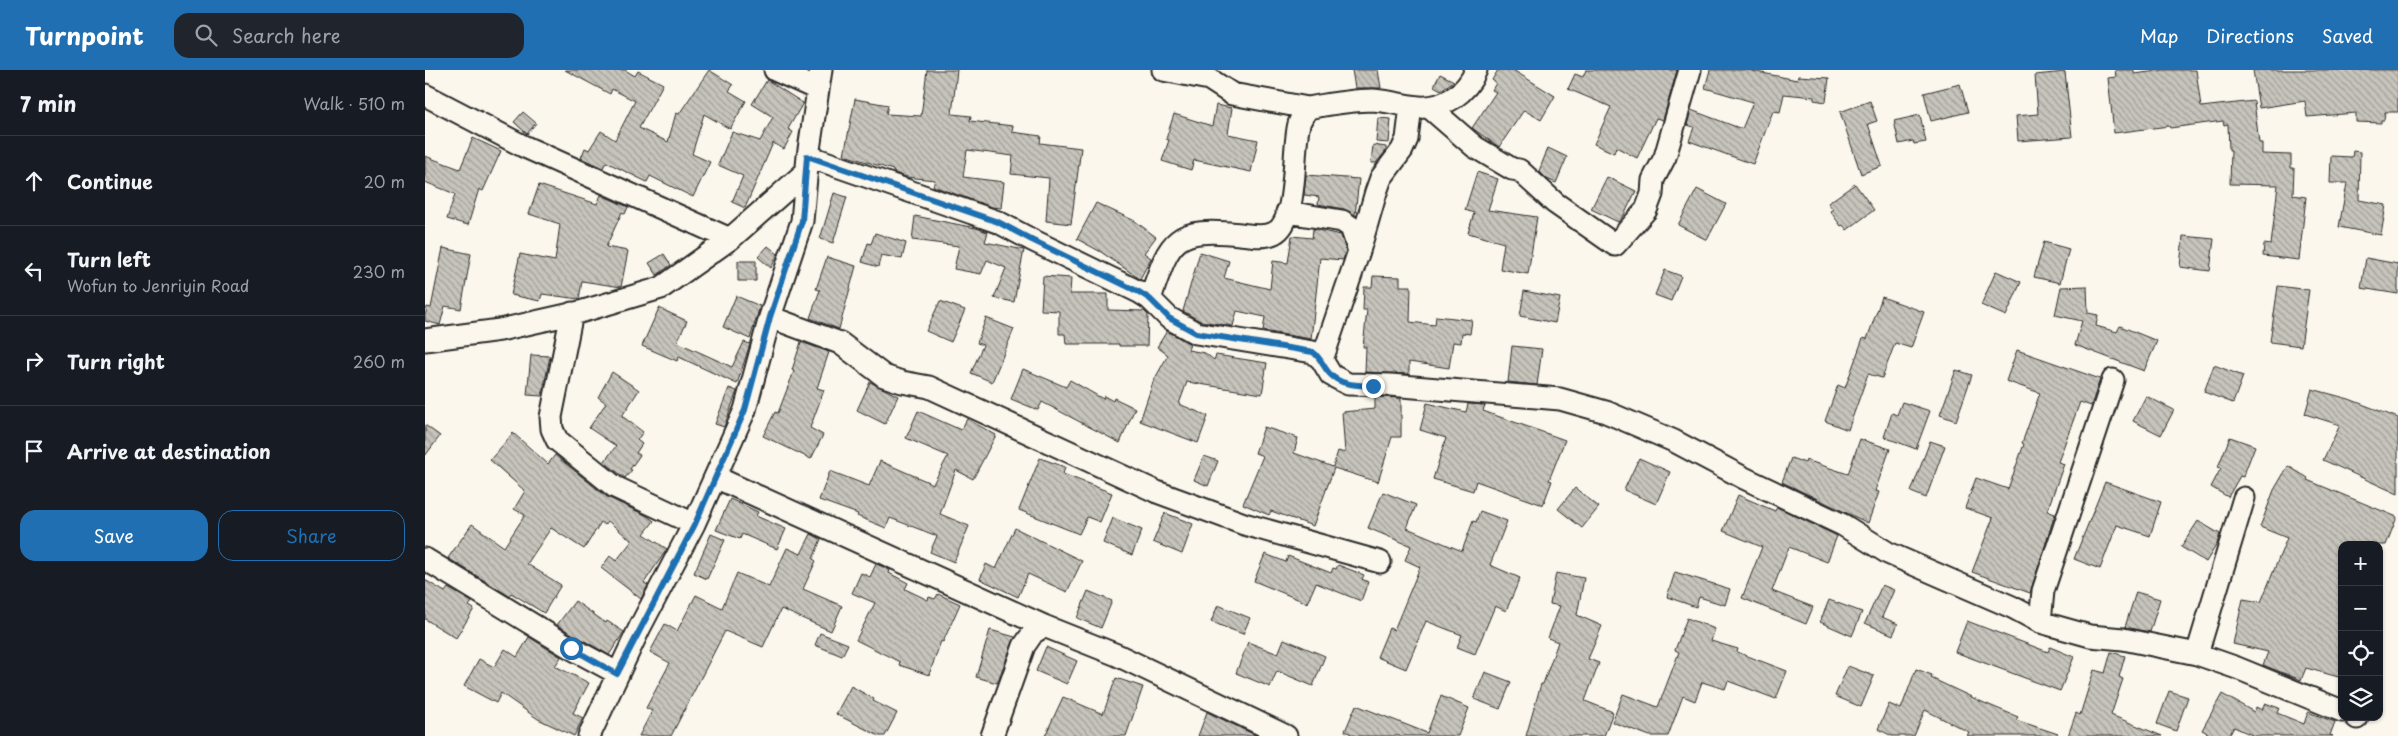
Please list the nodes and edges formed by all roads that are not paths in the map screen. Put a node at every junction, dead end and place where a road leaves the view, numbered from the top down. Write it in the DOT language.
graph roads {
  1 [pos="775,70"];
  2 [pos="1163,70"];
  3 [pos="1477,70"];
  4 [pos="1690,70"];
  5 [pos="819,80"];
  6 [pos="425,95"];
  7 [pos="1420,106"];
  8 [pos="1308,108"];
  9 [pos="807,164"];
  10 [pos="1287,212"];
  11 [pos="730,239"];
  12 [pos="1359,252"];
  13 [pos="1150,299"];
  14 [pos="572,313"];
  15 [pos="770,317"];
  16 [pos="425,340"];
  17 [pos="1322,360"];
  18 [pos="2113,380"];
  19 [pos="715,478"];
  20 [pos="2244,498"];
  21 [pos="695,524"];
  22 [pos="425,559"];
  23 [pos="1380,562"];
  24 [pos="2039,622"];
  25 [pos="1044,626"];
  26 [pos="2197,654"];
  27 [pos="617,674"];
  28 [pos="2338,709"];
  29 [pos="589,736"];
  30 [pos="992,736"];
  31 [pos="1286,736"];
  1 -- 5 [label="street"];
  2 -- 8 [label="street"];
  3 -- 7 [label="street"];
  4 -- 7 [label="street"];
  5 -- 9 [label="street"];
  6 -- 11 [label="street"];
  7 -- 8 [label="street"];
  7 -- 12 [label="street"];
  8 -- 10 [label="street"];
  9 -- 11 [label="street"];
  9 -- 13 [label="street"];
  9 -- 15 [label="street"];
  10 -- 12 [label="street"];
  10 -- 13 [label="street"];
  11 -- 14 [label="street"];
  12 -- 17 [label="street"];
  13 -- 17 [label="street"];
  14 -- 16 [label="street"];
  14 -- 21 [label="street"];
  15 -- 19 [label="street"];
  15 -- 23 [label="street"];
  17 -- 24 [label="street"];
  18 -- 24 [label="street"];
  19 -- 21 [label="street"];
  19 -- 25 [label="street"];
  20 -- 26 [label="street"];
  21 -- 27 [label="street"];
  22 -- 27 [label="street"];
  24 -- 26 [label="street"];
  25 -- 30 [label="street"];
  25 -- 31 [label="street"];
  26 -- 28 [label="street"];
  27 -- 29 [label="street"];
}
